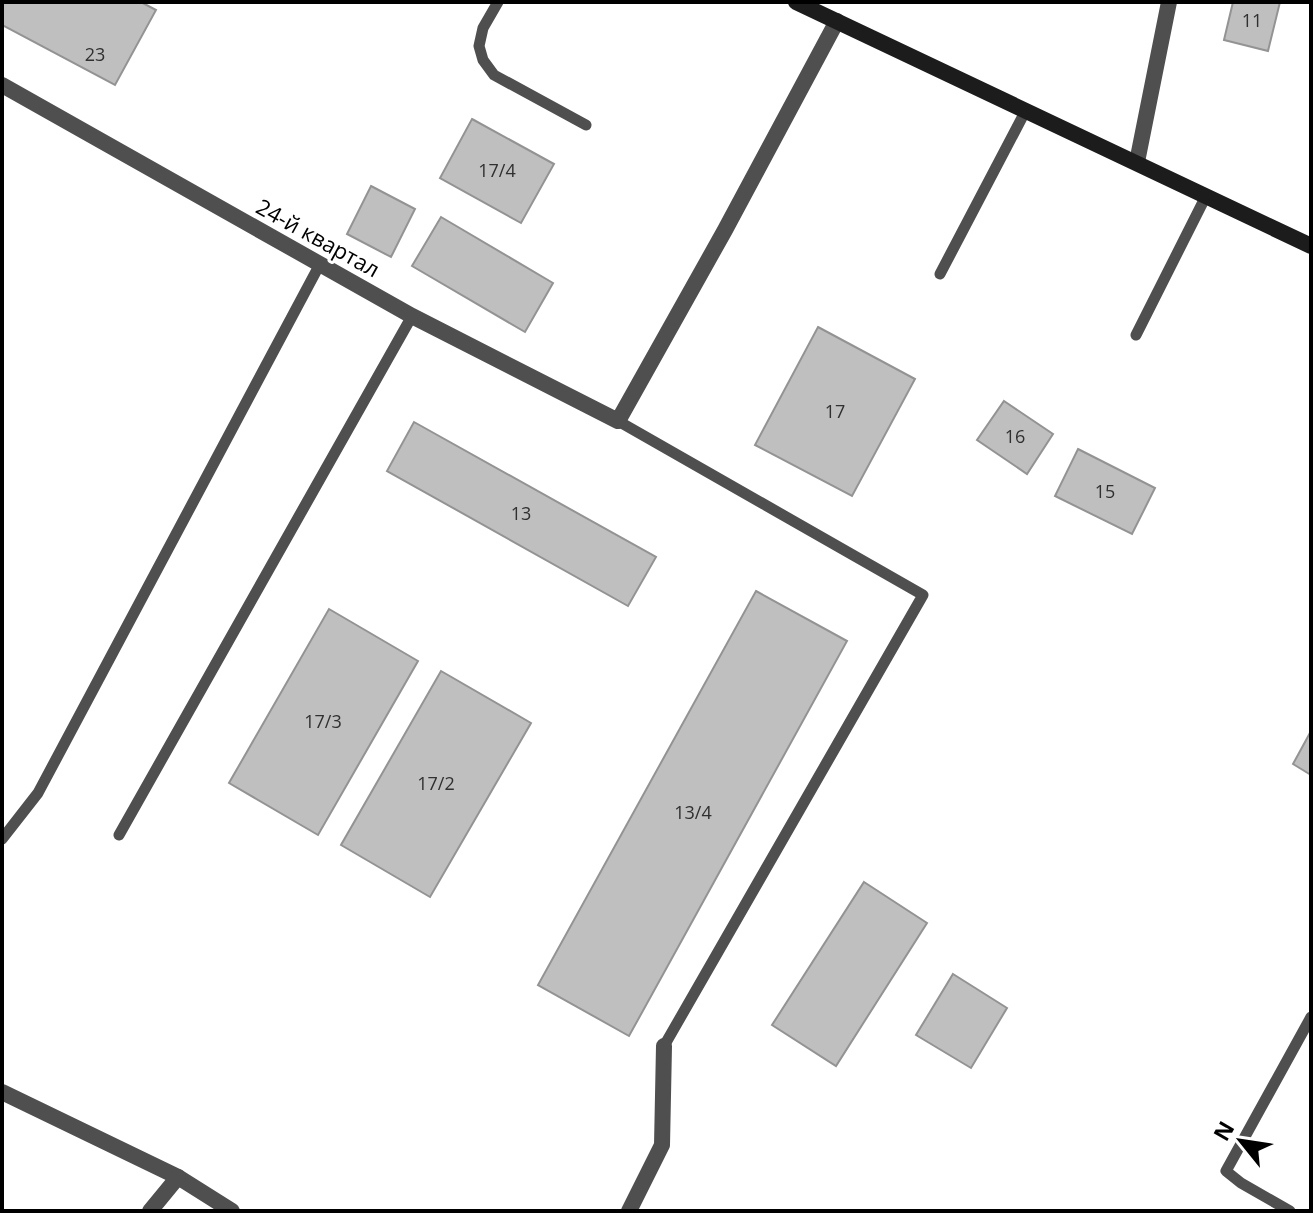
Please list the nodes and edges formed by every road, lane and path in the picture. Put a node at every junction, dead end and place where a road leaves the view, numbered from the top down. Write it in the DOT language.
graph roads {
  1 [pos="498,2"];
  2 [pos="796,2"];
  3 [pos="1169,2"];
  4 [pos="837,21"];
  5 [pos="2,85"];
  6 [pos="1026,110"];
  7 [pos="586,125"];
  8 [pos="1137,162"];
  9 [pos="1206,196"];
  10 [pos="1311,246"];
  11 [pos="320,264"];
  12 [pos="940,274"];
  13 [pos="412,316"];
  14 [pos="1136,335"];
  15 [pos="618,421"];
  16 [pos="119,835"];
  17 [pos="2,839"];
  18 [pos="1311,1017"];
  19 [pos="664,1046"];
  20 [pos="2,1092"];
  21 [pos="178,1177"];
  22 [pos="150,1211"];
  23 [pos="232,1211"];
  24 [pos="629,1211"];
  25 [pos="1290,1211"];
  1 -- 7 [label="lane"];
  2 -- 4 [label="street"];
  3 -- 8 [label="street"];
  4 -- 6 [label="street"];
  4 -- 15 [label="street"];
  5 -- 11 [label="street, 24-й квартал"];
  6 -- 8 [label="street"];
  6 -- 12 [label="lane"];
  8 -- 9 [label="street"];
  9 -- 10 [label="street"];
  9 -- 14 [label="lane"];
  11 -- 13 [label="street, 24-й квартал"];
  11 -- 17 [label="lane"];
  13 -- 15 [label="street, 24-й квартал"];
  13 -- 16 [label="lane"];
  15 -- 19 [label="lane"];
  18 -- 25 [label="lane"];
  19 -- 24 [label="street"];
  20 -- 21 [label="street"];
  21 -- 22 [label="street"];
  21 -- 23 [label="street"];
}
